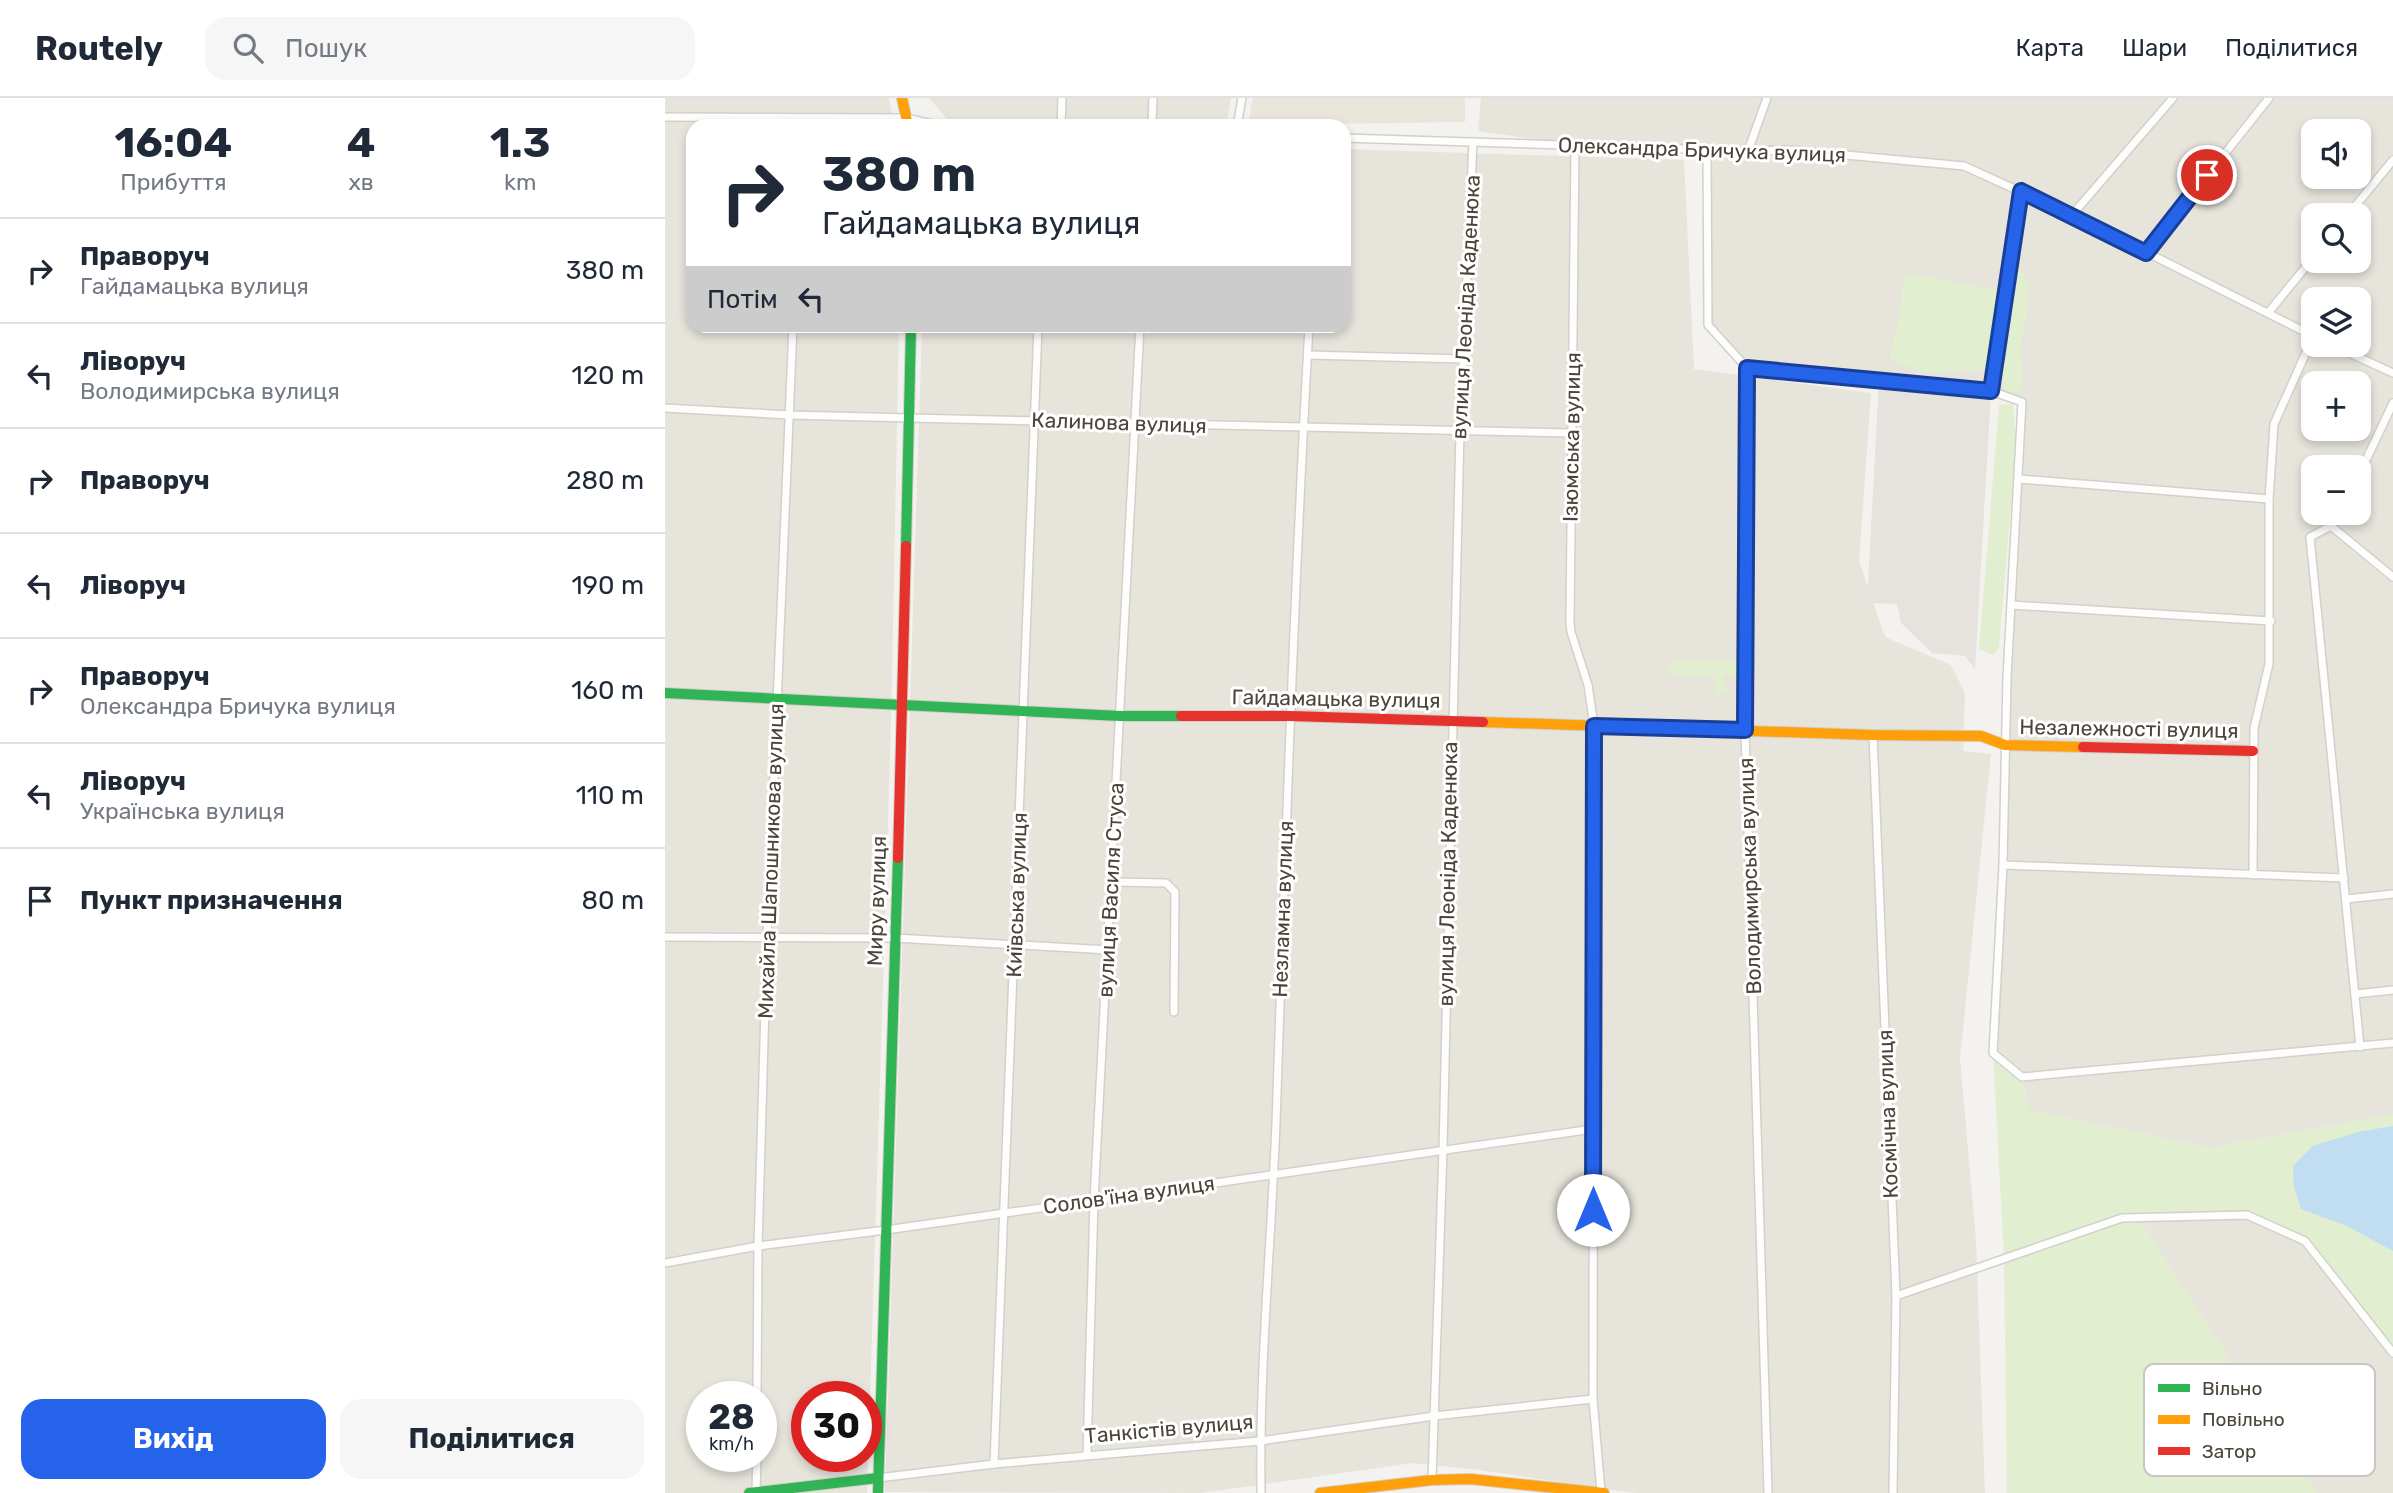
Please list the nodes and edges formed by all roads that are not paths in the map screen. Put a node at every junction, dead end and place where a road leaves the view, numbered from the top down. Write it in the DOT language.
graph roads {
  1 [pos="902,98"];
  2 [pos="1062,98"];
  3 [pos="1153,98"];
  4 [pos="1242,98"];
  5 [pos="1767,98"];
  6 [pos="2173,98"];
  7 [pos="2269,98"];
  8 [pos="665,117"];
  9 [pos="718,119"];
  10 [pos="906,119"];
  11 [pos="1061,119"];
  12 [pos="1152,119"];
  13 [pos="1238,119"];
  14 [pos="1351,138"];
  15 [pos="1473,142"];
  16 [pos="1575,145"];
  17 [pos="1707,148"];
  18 [pos="1748,151"];
  19 [pos="2393,160"];
  20 [pos="2021,191"];
  21 [pos="2358,203"];
  22 [pos="2072,215"];
  23 [pos="2146,253"];
  24 [pos="2301,273"];
  25 [pos="2268,313"];
  26 [pos="2301,330"];
  27 [pos="793,333"];
  28 [pos="911,333"];
  29 [pos="1038,333"];
  30 [pos="1140,333"];
  31 [pos="1309,333"];
  32 [pos="1308,355"];
  33 [pos="2304,357"];
  34 [pos="2358,357"];
  35 [pos="1464,359"];
  36 [pos="1747,368"];
  37 [pos="2393,373"];
  38 [pos="1991,391"];
  39 [pos="2393,402"];
  40 [pos="665,408"];
  41 [pos="790,415"];
  42 [pos="909,418"];
  43 [pos="1035,419"];
  44 [pos="1134,425"];
  45 [pos="1304,429"];
  46 [pos="1460,431"];
  47 [pos="1572,433"];
  48 [pos="2368,455"];
  49 [pos="2019,479"];
  50 [pos="2269,499"];
  51 [pos="2331,526"];
  52 [pos="2393,577"];
  53 [pos="2011,605"];
  54 [pos="2271,621"];
  55 [pos="665,693"];
  56 [pos="778,698"];
  57 [pos="902,705"];
  58 [pos="1024,713"];
  59 [pos="1120,716"];
  60 [pos="1290,716"];
  61 [pos="1451,720"];
  62 [pos="1594,726"];
  63 [pos="1745,730"];
  64 [pos="1873,735"];
  65 [pos="2004,745"];
  66 [pos="2253,751"];
  67 [pos="2003,865"];
  68 [pos="2253,875"];
  69 [pos="2344,878"];
  70 [pos="1112,882"];
  71 [pos="2393,894"];
  72 [pos="2346,899"];
  73 [pos="665,937"];
  74 [pos="895,938"];
  75 [pos="767,939"];
  76 [pos="1015,944"];
  77 [pos="1109,950"];
  78 [pos="2393,990"];
  79 [pos="2355,994"];
  80 [pos="1174,1012"];
  81 [pos="2393,1043"];
  82 [pos="2360,1047"];
  83 [pos="1593,1129"];
  84 [pos="1443,1149"];
  85 [pos="1274,1173"];
  86 [pos="1094,1200"];
  87 [pos="1003,1214"];
  88 [pos="885,1230"];
  89 [pos="758,1246"];
  90 [pos="665,1263"];
  91 [pos="1896,1296"];
  92 [pos="2393,1353"];
  93 [pos="757,1381"];
  94 [pos="1593,1399"];
  95 [pos="1434,1416"];
  96 [pos="1260,1441"];
  97 [pos="1087,1455"];
  98 [pos="994,1464"];
  99 [pos="757,1472"];
  100 [pos="878,1478"];
  101 [pos="1432,1480"];
  102 [pos="756,1492"];
  103 [pos="749,1493"];
  104 [pos="879,1493"];
  105 [pos="1261,1493"];
  106 [pos="1320,1493"];
  107 [pos="1602,1493"];
  108 [pos="1768,1493"];
  109 [pos="1892,1493"];
  1 -- 10 [label="street"];
  2 -- 11 [label="street"];
  3 -- 12 [label="street"];
  4 -- 13 [label="street"];
  5 -- 18 [label="street"];
  6 -- 22 [label="street"];
  7 -- 23 [label="street"];
  8 -- 9 [label="street"];
  14 -- 15 [label="street, Олександра Бричука вулиця"];
  15 -- 16 [label="street, Олександра Бричука вулиця"];
  15 -- 35 [label="street, вулиця Леоніда Каденюка"];
  16 -- 17 [label="street, Олександра Бричука вулиця"];
  16 -- 47 [label="street, Ізюмська вулиця"];
  17 -- 18 [label="street, Олександра Бричука вулиця"];
  17 -- 36 [label="street"];
  18 -- 20 [label="street, Олександра Бричука вулиця"];
  19 -- 21 [label="street"];
  20 -- 22 [label="street, Олександра Бричука вулиця"];
  20 -- 38 [label="street"];
  22 -- 23 [label="street, Олександра Бричука вулиця"];
  23 -- 25 [label="street, Олександра Бричука вулиця"];
  24 -- 25 [label="street"];
  25 -- 26 [label="street, Олександра Бричука вулиця"];
  27 -- 41 [label="street, Михайла Шапошникова вулиця"];
  28 -- 42 [label="street, Миру вулиця"];
  29 -- 43 [label="street, Київська вулиця"];
  30 -- 44 [label="street, вулиця Василя Стуса"];
  31 -- 32 [label="street, Незламна вулиця"];
  32 -- 35 [label="street"];
  32 -- 45 [label="street, Незламна вулиця"];
  33 -- 50 [label="street"];
  34 -- 37 [label="street"];
  35 -- 46 [label="street, вулиця Леоніда Каденюка"];
  36 -- 38 [label="street"];
  36 -- 63 [label="street, Володимирська вулиця"];
  38 -- 49 [label="street"];
  39 -- 48 [label="street"];
  40 -- 41 [label="street, Калинова вулиця"];
  41 -- 42 [label="street, Калинова вулиця"];
  41 -- 56 [label="street, Михайла Шапошникова вулиця"];
  42 -- 43 [label="street, Калинова вулиця"];
  42 -- 57 [label="street, Миру вулиця"];
  43 -- 44 [label="street, Калинова вулиця"];
  43 -- 58 [label="street, Київська вулиця"];
  44 -- 45 [label="street, Калинова вулиця"];
  44 -- 59 [label="street, вулиця Василя Стуса"];
  45 -- 46 [label="street, Калинова вулиця"];
  45 -- 60 [label="street, Незламна вулиця"];
  46 -- 47 [label="street, Калинова вулиця"];
  46 -- 61 [label="street, вулиця Леоніда Каденюка"];
  47 -- 62 [label="street, Ізюмська вулиця"];
  49 -- 50 [label="street"];
  49 -- 53 [label="street"];
  50 -- 54 [label="street"];
  51 -- 52 [label="street"];
  51 -- 69 [label="street"];
  53 -- 54 [label="street"];
  53 -- 65 [label="street"];
  54 -- 66 [label="street"];
  55 -- 56 [label="street, Гайдамацька вулиця"];
  56 -- 57 [label="street, Гайдамацька вулиця"];
  56 -- 75 [label="street, Михайла Шапошникова вулиця"];
  57 -- 58 [label="street, Гайдамацька вулиця"];
  57 -- 74 [label="street, Миру вулиця"];
  58 -- 59 [label="street, Гайдамацька вулиця"];
  58 -- 76 [label="street, Київська вулиця"];
  59 -- 60 [label="street, Гайдамацька вулиця"];
  59 -- 70 [label="street, вулиця Василя Стуса"];
  60 -- 61 [label="street, Гайдамацька вулиця"];
  60 -- 85 [label="street, Незламна вулиця"];
  61 -- 62 [label="street, Гайдамацька вулиця"];
  61 -- 84 [label="street, вулиця Леоніда Каденюка"];
  62 -- 63 [label="street, Гайдамацька вулиця"];
  62 -- 83 [label="street, Ізюмська вулиця"];
  63 -- 64 [label="street, Гайдамацька вулиця"];
  63 -- 108 [label="street, Володимирська вулиця"];
  64 -- 65 [label="street, Гайдамацька вулиця"];
  64 -- 91 [label="street, Космічна вулиця"];
  65 -- 66 [label="street, Незалежності вулиця"];
  65 -- 67 [label="street"];
  66 -- 68 [label="street"];
  67 -- 68 [label="street"];
  67 -- 82 [label="street"];
  68 -- 69 [label="street"];
  69 -- 72 [label="street"];
  70 -- 77 [label="street, вулиця Василя Стуса"];
  70 -- 80 [label="street"];
  71 -- 72 [label="street"];
  72 -- 79 [label="street"];
  73 -- 75 [label="street"];
  74 -- 75 [label="street"];
  74 -- 76 [label="street"];
  74 -- 88 [label="street, Миру вулиця"];
  75 -- 89 [label="street, Михайла Шапошникова вулиця"];
  76 -- 77 [label="street"];
  76 -- 87 [label="street, Київська вулиця"];
  77 -- 86 [label="street, вулиця Василя Стуса"];
  78 -- 79 [label="street"];
  79 -- 82 [label="street"];
  81 -- 82 [label="street"];
  83 -- 84 [label="street, Солов'їна вулиця"];
  83 -- 94 [label="street, Ізюмська вулиця"];
  84 -- 85 [label="street, Солов'їна вулиця"];
  84 -- 95 [label="street, вулиця Леоніда Каденюка"];
  85 -- 86 [label="street, Солов'їна вулиця"];
  85 -- 96 [label="street, Незламна вулиця"];
  86 -- 87 [label="street, Солов'їна вулиця"];
  86 -- 97 [label="street, вулиця Василя Стуса"];
  87 -- 88 [label="street, Солов'їна вулиця"];
  87 -- 98 [label="street, Київська вулиця"];
  88 -- 89 [label="street, Солов'їна вулиця"];
  88 -- 100 [label="street, Миру вулиця"];
  89 -- 90 [label="street, Солов'їна вулиця"];
  89 -- 93 [label="street, Михайла Шапошникова вулиця"];
  91 -- 92 [label="street"];
  91 -- 109 [label="street, Космічна вулиця"];
  94 -- 95 [label="street, Танкістів вулиця"];
  94 -- 107 [label="street, Ізюмська вулиця"];
  95 -- 96 [label="street, Танкістів вулиця"];
  95 -- 101 [label="street, вулиця Леоніда Каденюка"];
  96 -- 97 [label="street, Танкістів вулиця"];
  96 -- 105 [label="street, Незламна вулиця"];
  97 -- 98 [label="street, Танкістів вулиця"];
  98 -- 100 [label="street, Танкістів вулиця"];
  99 -- 102 [label="street"];
  100 -- 102 [label="street, Танкістів вулиця"];
  100 -- 104 [label="street, Миру вулиця"];
  101 -- 106 [label="street"];
  101 -- 107 [label="street"];
  102 -- 103 [label="street, Танкістів вулиця"];
}
